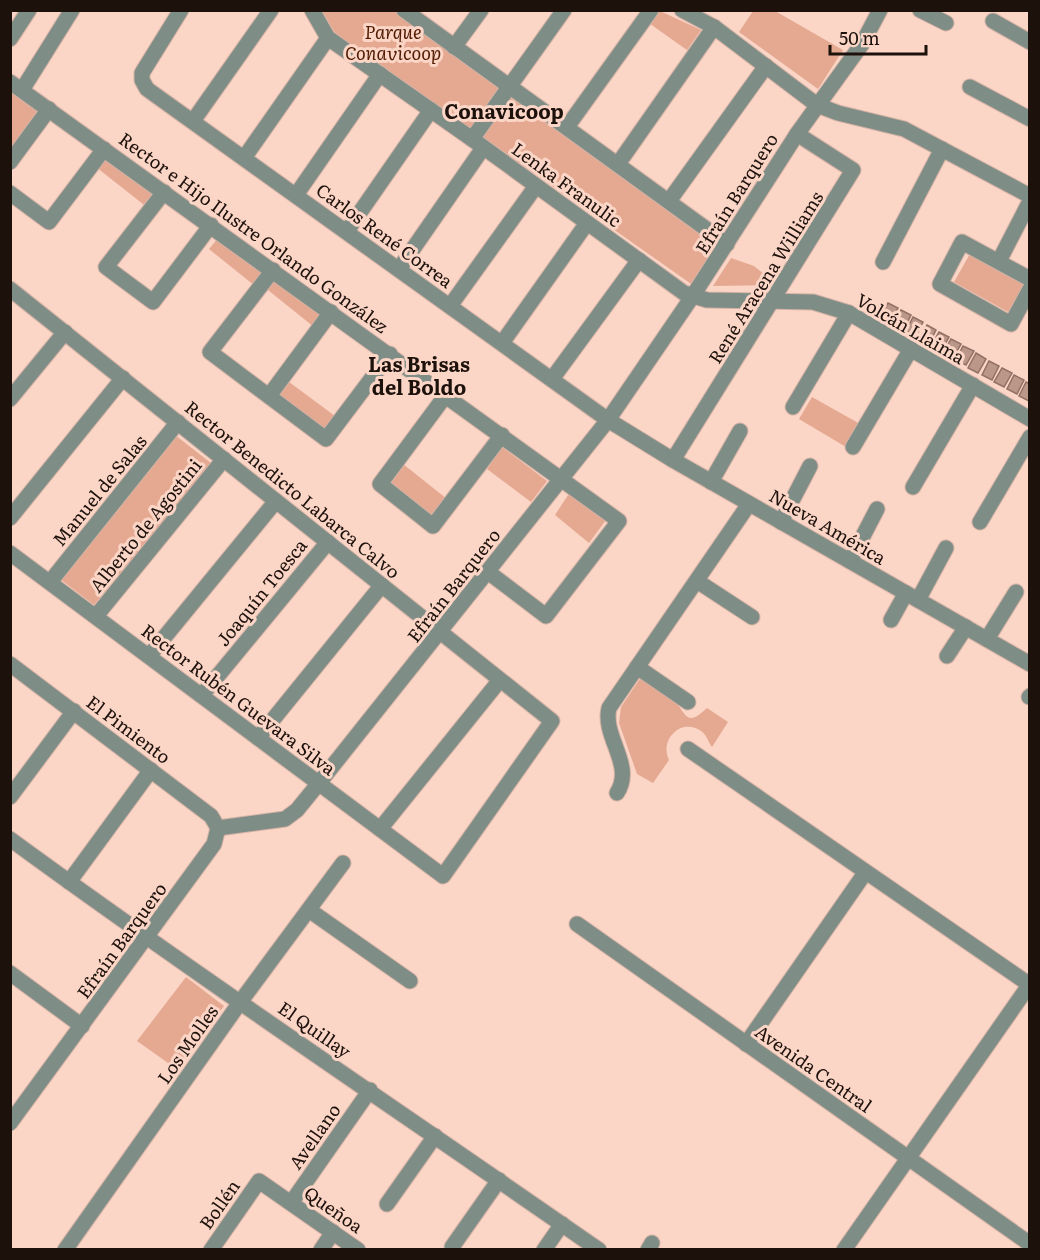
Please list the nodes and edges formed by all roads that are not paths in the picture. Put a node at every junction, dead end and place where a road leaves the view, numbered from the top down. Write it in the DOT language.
graph roads {
  1 [pos="29,10"];
  2 [pos="72,10"];
  3 [pos="181,10"];
  4 [pos="271,10"];
  5 [pos="312,10"];
  6 [pos="404,10"];
  7 [pos="481,10"];
  8 [pos="564,10"];
  9 [pos="651,10"];
  10 [pos="682,10"];
  11 [pos="880,10"];
  12 [pos="920,10"];
  13 [pos="993,21"];
  14 [pos="946,23"];
  15 [pos="714,27"];
  16 [pos="328,38"];
  17 [pos="10,39"];
  18 [pos="1029,42"];
  19 [pos="454,47"];
  20 [pos="766,66"];
  21 [pos="380,74"];
  22 [pos="16,86"];
  23 [pos="970,87"];
  24 [pos="511,88"];
  25 [pos="817,105"];
  26 [pos="49,109"];
  27 [pos="431,110"];
  28 [pos="1029,119"];
  29 [pos="193,121"];
  30 [pos="567,128"];
  31 [pos="796,134"];
  32 [pos="478,143"];
  33 [pos="104,149"];
  34 [pos="942,149"];
  35 [pos="244,158"];
  36 [pos="10,162"];
  37 [pos="618,164"];
  38 [pos="536,186"];
  39 [pos="164,192"];
  40 [pos="10,193"];
  41 [pos="296,195"];
  42 [pos="1029,196"];
  43 [pos="669,201"];
  44 [pos="1029,201"];
  45 [pos="587,223"];
  46 [pos="211,225"];
  47 [pos="347,231"];
  48 [pos="727,244"];
  49 [pos="639,260"];
  50 [pos="999,261"];
  51 [pos="883,262"];
  52 [pos="399,269"];
  53 [pos="273,270"];
  54 [pos="1029,279"];
  55 [pos="10,289"];
  56 [pos="1029,289"];
  57 [pos="692,297"];
  58 [pos="774,299"];
  59 [pos="450,306"];
  60 [pos="331,312"];
  61 [pos="849,313"];
  62 [pos="64,332"];
  63 [pos="502,343"];
  64 [pos="911,350"];
  65 [pos="390,354"];
  66 [pos="123,378"];
  67 [pos="552,379"];
  68 [pos="973,385"];
  69 [pos="446,395"];
  70 [pos="269,396"];
  71 [pos="10,399"];
  72 [pos="793,407"];
  73 [pos="1029,419"];
  74 [pos="608,420"];
  75 [pos="178,422"];
  76 [pos="740,432"];
  77 [pos="502,435"];
  78 [pos="1029,437"];
  79 [pos="854,447"];
  80 [pos="224,459"];
  81 [pos="673,460"];
  82 [pos="810,466"];
  83 [pos="563,478"];
  84 [pos="711,482"];
  85 [pos="913,487"];
  86 [pos="276,501"];
  87 [pos="749,504"];
  88 [pos="877,509"];
  89 [pos="10,518"];
  90 [pos="781,522"];
  91 [pos="980,522"];
  92 [pos="328,542"];
  93 [pos="946,548"];
  94 [pos="10,553"];
  95 [pos="850,561"];
  96 [pos="488,572"];
  97 [pos="697,581"];
  98 [pos="50,582"];
  99 [pos="382,585"];
  100 [pos="1016,592"];
  101 [pos="912,597"];
  102 [pos="96,616"];
  103 [pos="752,617"];
  104 [pos="891,620"];
  105 [pos="966,627"];
  106 [pos="441,632"];
  107 [pos="987,639"];
  108 [pos="149,656"];
  109 [pos="947,656"];
  110 [pos="10,664"];
  111 [pos="1029,664"];
  112 [pos="637,667"];
  113 [pos="500,680"];
  114 [pos="202,695"];
  115 [pos="688,702"];
  116 [pos="74,711"];
  117 [pos="258,738"];
  118 [pos="688,749"];
  119 [pos="151,770"];
  120 [pos="319,783"];
  121 [pos="616,793"];
  122 [pos="10,797"];
  123 [pos="218,828"];
  124 [pos="380,829"];
  125 [pos="10,839"];
  126 [pos="343,862"];
  127 [pos="865,873"];
  128 [pos="443,876"];
  129 [pos="69,882"];
  130 [pos="309,910"];
  131 [pos="577,924"];
  132 [pos="147,939"];
  133 [pos="10,973"];
  134 [pos="410,981"];
  135 [pos="1029,985"];
  136 [pos="241,1001"];
  137 [pos="82,1026"];
  138 [pos="746,1044"];
  139 [pos="370,1090"];
  140 [pos="10,1123"];
  141 [pos="435,1136"];
  142 [pos="908,1158"];
  143 [pos="499,1180"];
  144 [pos="259,1181"];
  145 [pos="291,1203"];
  146 [pos="387,1204"];
  147 [pos="562,1224"];
  148 [pos="333,1232"];
  149 [pos="1029,1244"];
  150 [pos="452,1247"];
  151 [pos="65,1250"];
  152 [pos="211,1250"];
  153 [pos="321,1250"];
  154 [pos="358,1250"];
  155 [pos="544,1250"];
  156 [pos="599,1250"];
  157 [pos="844,1250"];
  1 -- 17 [label="street"];
  2 -- 22 [label="street"];
  3 -- 29 [label="street, Carlos René Correa"];
  4 -- 29 [label="street"];
  5 -- 16 [label="street, Lenka Franulic"];
  6 -- 19 [label="street"];
  7 -- 19 [label="street"];
  8 -- 24 [label="street"];
  9 -- 30 [label="street"];
  10 -- 15 [label="street"];
  11 -- 25 [label="street, Efraín Barquero"];
  12 -- 14 [label="street"];
  13 -- 18 [label="street"];
  15 -- 20 [label="street"];
  15 -- 37 [label="street"];
  16 -- 21 [label="street, Lenka Franulic"];
  16 -- 35 [label="street"];
  19 -- 24 [label="street"];
  20 -- 25 [label="street"];
  20 -- 43 [label="street"];
  21 -- 27 [label="street, Lenka Franulic"];
  21 -- 41 [label="street"];
  22 -- 26 [label="street, Rector e Hijo Ilustre Orlando González"];
  23 -- 28 [label="street"];
  24 -- 30 [label="street"];
  24 -- 32 [label="street"];
  25 -- 31 [label="street, Efraín Barquero"];
  25 -- 34 [label="street"];
  26 -- 33 [label="street, Rector e Hijo Ilustre Orlando González"];
  26 -- 36 [label="street"];
  27 -- 32 [label="street, Lenka Franulic"];
  27 -- 47 [label="street"];
  29 -- 35 [label="street, Carlos René Correa"];
  30 -- 37 [label="street"];
  31 -- 48 [label="street, Efraín Barquero"];
  31 -- 58 [label="street, René Aracena Williams"];
  32 -- 38 [label="street, Lenka Franulic"];
  32 -- 52 [label="street"];
  33 -- 39 [label="street, Rector e Hijo Ilustre Orlando González"];
  33 -- 40 [label="street"];
  34 -- 42 [label="street"];
  34 -- 51 [label="street"];
  35 -- 41 [label="street, Carlos René Correa"];
  37 -- 43 [label="street"];
  38 -- 45 [label="street, Lenka Franulic"];
  38 -- 59 [label="street"];
  39 -- 46 [label="street, Rector e Hijo Ilustre Orlando González"];
  39 -- 46 [label="street"];
  41 -- 47 [label="street, Carlos René Correa"];
  43 -- 48 [label="street"];
  44 -- 50 [label="street"];
  45 -- 49 [label="street, Lenka Franulic"];
  45 -- 63 [label="street"];
  46 -- 53 [label="street, Rector e Hijo Ilustre Orlando González"];
  47 -- 52 [label="street, Carlos René Correa"];
  48 -- 57 [label="street, Efraín Barquero"];
  49 -- 57 [label="street, Lenka Franulic"];
  49 -- 67 [label="street"];
  50 -- 54 [label="street"];
  50 -- 56 [label="street"];
  52 -- 59 [label="street, Carlos René Correa"];
  53 -- 60 [label="street, Rector e Hijo Ilustre Orlando González"];
  53 -- 70 [label="street"];
  55 -- 62 [label="street, Rector Benedicto Labarca Calvo"];
  57 -- 58 [label="street, Volcán Llaima"];
  57 -- 74 [label="street, Efraín Barquero"];
  58 -- 61 [label="street, Volcán Llaima"];
  58 -- 81 [label="street, René Aracena Williams"];
  59 -- 63 [label="street, Carlos René Correa"];
  60 -- 65 [label="street, Rector e Hijo Ilustre Orlando González"];
  60 -- 70 [label="street"];
  61 -- 64 [label="street, Volcán Llaima"];
  61 -- 72 [label="street"];
  62 -- 66 [label="street, Rector Benedicto Labarca Calvo"];
  62 -- 71 [label="street"];
  63 -- 67 [label="street, Carlos René Correa"];
  64 -- 68 [label="street, Volcán Llaima"];
  64 -- 79 [label="street"];
  65 -- 69 [label="street, Rector e Hijo Ilustre Orlando González"];
  65 -- 70 [label="street"];
  66 -- 75 [label="street, Rector Benedicto Labarca Calvo"];
  66 -- 89 [label="street"];
  67 -- 74 [label="street, Carlos René Correa"];
  68 -- 73 [label="street, Volcán Llaima"];
  68 -- 85 [label="street"];
  69 -- 77 [label="street, Rector e Hijo Ilustre Orlando González"];
  69 -- 77 [label="street"];
  74 -- 81 [label="street, Nueva América"];
  74 -- 83 [label="street, Efraín Barquero"];
  75 -- 80 [label="street, Rector Benedicto Labarca Calvo"];
  75 -- 98 [label="street, Manuel de Salas"];
  76 -- 84 [label="street"];
  77 -- 83 [label="street, Rector e Hijo Ilustre Orlando González"];
  78 -- 91 [label="street"];
  80 -- 86 [label="street, Rector Benedicto Labarca Calvo"];
  80 -- 102 [label="street, Alberto de Agostini"];
  81 -- 84 [label="street, Nueva América"];
  82 -- 90 [label="street"];
  83 -- 96 [label="street, Efraín Barquero"];
  83 -- 96 [label="street, Rector e Hijo Ilustre Orlando González"];
  84 -- 87 [label="street, Nueva América"];
  86 -- 92 [label="street, Rector Benedicto Labarca Calvo"];
  86 -- 108 [label="street"];
  87 -- 90 [label="street, Nueva América"];
  87 -- 97 [label="street"];
  88 -- 95 [label="street"];
  90 -- 95 [label="street, Nueva América"];
  92 -- 99 [label="street, Rector Benedicto Labarca Calvo"];
  92 -- 114 [label="street, Joaquín Toesca"];
  93 -- 101 [label="street"];
  94 -- 98 [label="street, Rector Rubén Guevara Silva"];
  95 -- 101 [label="street, Nueva América"];
  96 -- 106 [label="street, Efraín Barquero"];
  97 -- 103 [label="street"];
  97 -- 112 [label="street"];
  98 -- 102 [label="street, Rector Rubén Guevara Silva"];
  99 -- 106 [label="street, Rector Benedicto Labarca Calvo"];
  99 -- 117 [label="street"];
  100 -- 107 [label="street"];
  101 -- 104 [label="street"];
  101 -- 105 [label="street, Nueva América"];
  102 -- 108 [label="street, Rector Rubén Guevara Silva"];
  105 -- 107 [label="street, Nueva América"];
  105 -- 109 [label="street"];
  106 -- 113 [label="street, Rector Benedicto Labarca Calvo"];
  106 -- 120 [label="street, Efraín Barquero"];
  107 -- 111 [label="street, Nueva América"];
  108 -- 114 [label="street, Rector Rubén Guevara Silva"];
  110 -- 116 [label="street, El Pimiento"];
  112 -- 115 [label="street"];
  112 -- 121 [label="street"];
  113 -- 124 [label="street"];
  113 -- 128 [label="street, Rector Benedicto Labarca Calvo"];
  114 -- 117 [label="street, Rector Rubén Guevara Silva"];
  116 -- 119 [label="street, El Pimiento"];
  116 -- 122 [label="street"];
  117 -- 120 [label="street, Rector Rubén Guevara Silva"];
  118 -- 127 [label="street"];
  119 -- 123 [label="street, El Pimiento"];
  119 -- 129 [label="street"];
  120 -- 123 [label="street, Efraín Barquero"];
  120 -- 124 [label="street, Rector Rubén Guevara Silva"];
  123 -- 132 [label="street, Efraín Barquero"];
  124 -- 128 [label="street, Rector Rubén Guevara Silva"];
  125 -- 129 [label="street, El Quillay"];
  126 -- 130 [label="street, Los Molles"];
  127 -- 135 [label="street"];
  127 -- 138 [label="street"];
  129 -- 132 [label="street, El Quillay"];
  130 -- 134 [label="street"];
  130 -- 136 [label="street, Los Molles"];
  131 -- 138 [label="street, Avenida Central"];
  132 -- 136 [label="street, El Quillay"];
  132 -- 137 [label="street, Efraín Barquero"];
  133 -- 137 [label="street"];
  135 -- 142 [label="street"];
  136 -- 139 [label="street, El Quillay"];
  136 -- 151 [label="street, Los Molles"];
  137 -- 140 [label="street, Efraín Barquero"];
  138 -- 142 [label="street, Avenida Central"];
  139 -- 141 [label="street, El Quillay"];
  139 -- 145 [label="street, Avellano"];
  141 -- 143 [label="street, El Quillay"];
  141 -- 146 [label="street"];
  142 -- 149 [label="street, Avenida Central"];
  142 -- 157 [label="street"];
  143 -- 147 [label="street, El Quillay"];
  143 -- 150 [label="street"];
  144 -- 145 [label="street, Queñoa"];
  144 -- 152 [label="street, Bollén"];
  145 -- 148 [label="street, Queñoa"];
  147 -- 155 [label="street"];
  147 -- 156 [label="street, El Quillay"];
  148 -- 153 [label="street"];
  148 -- 154 [label="street, Queñoa"];
}
